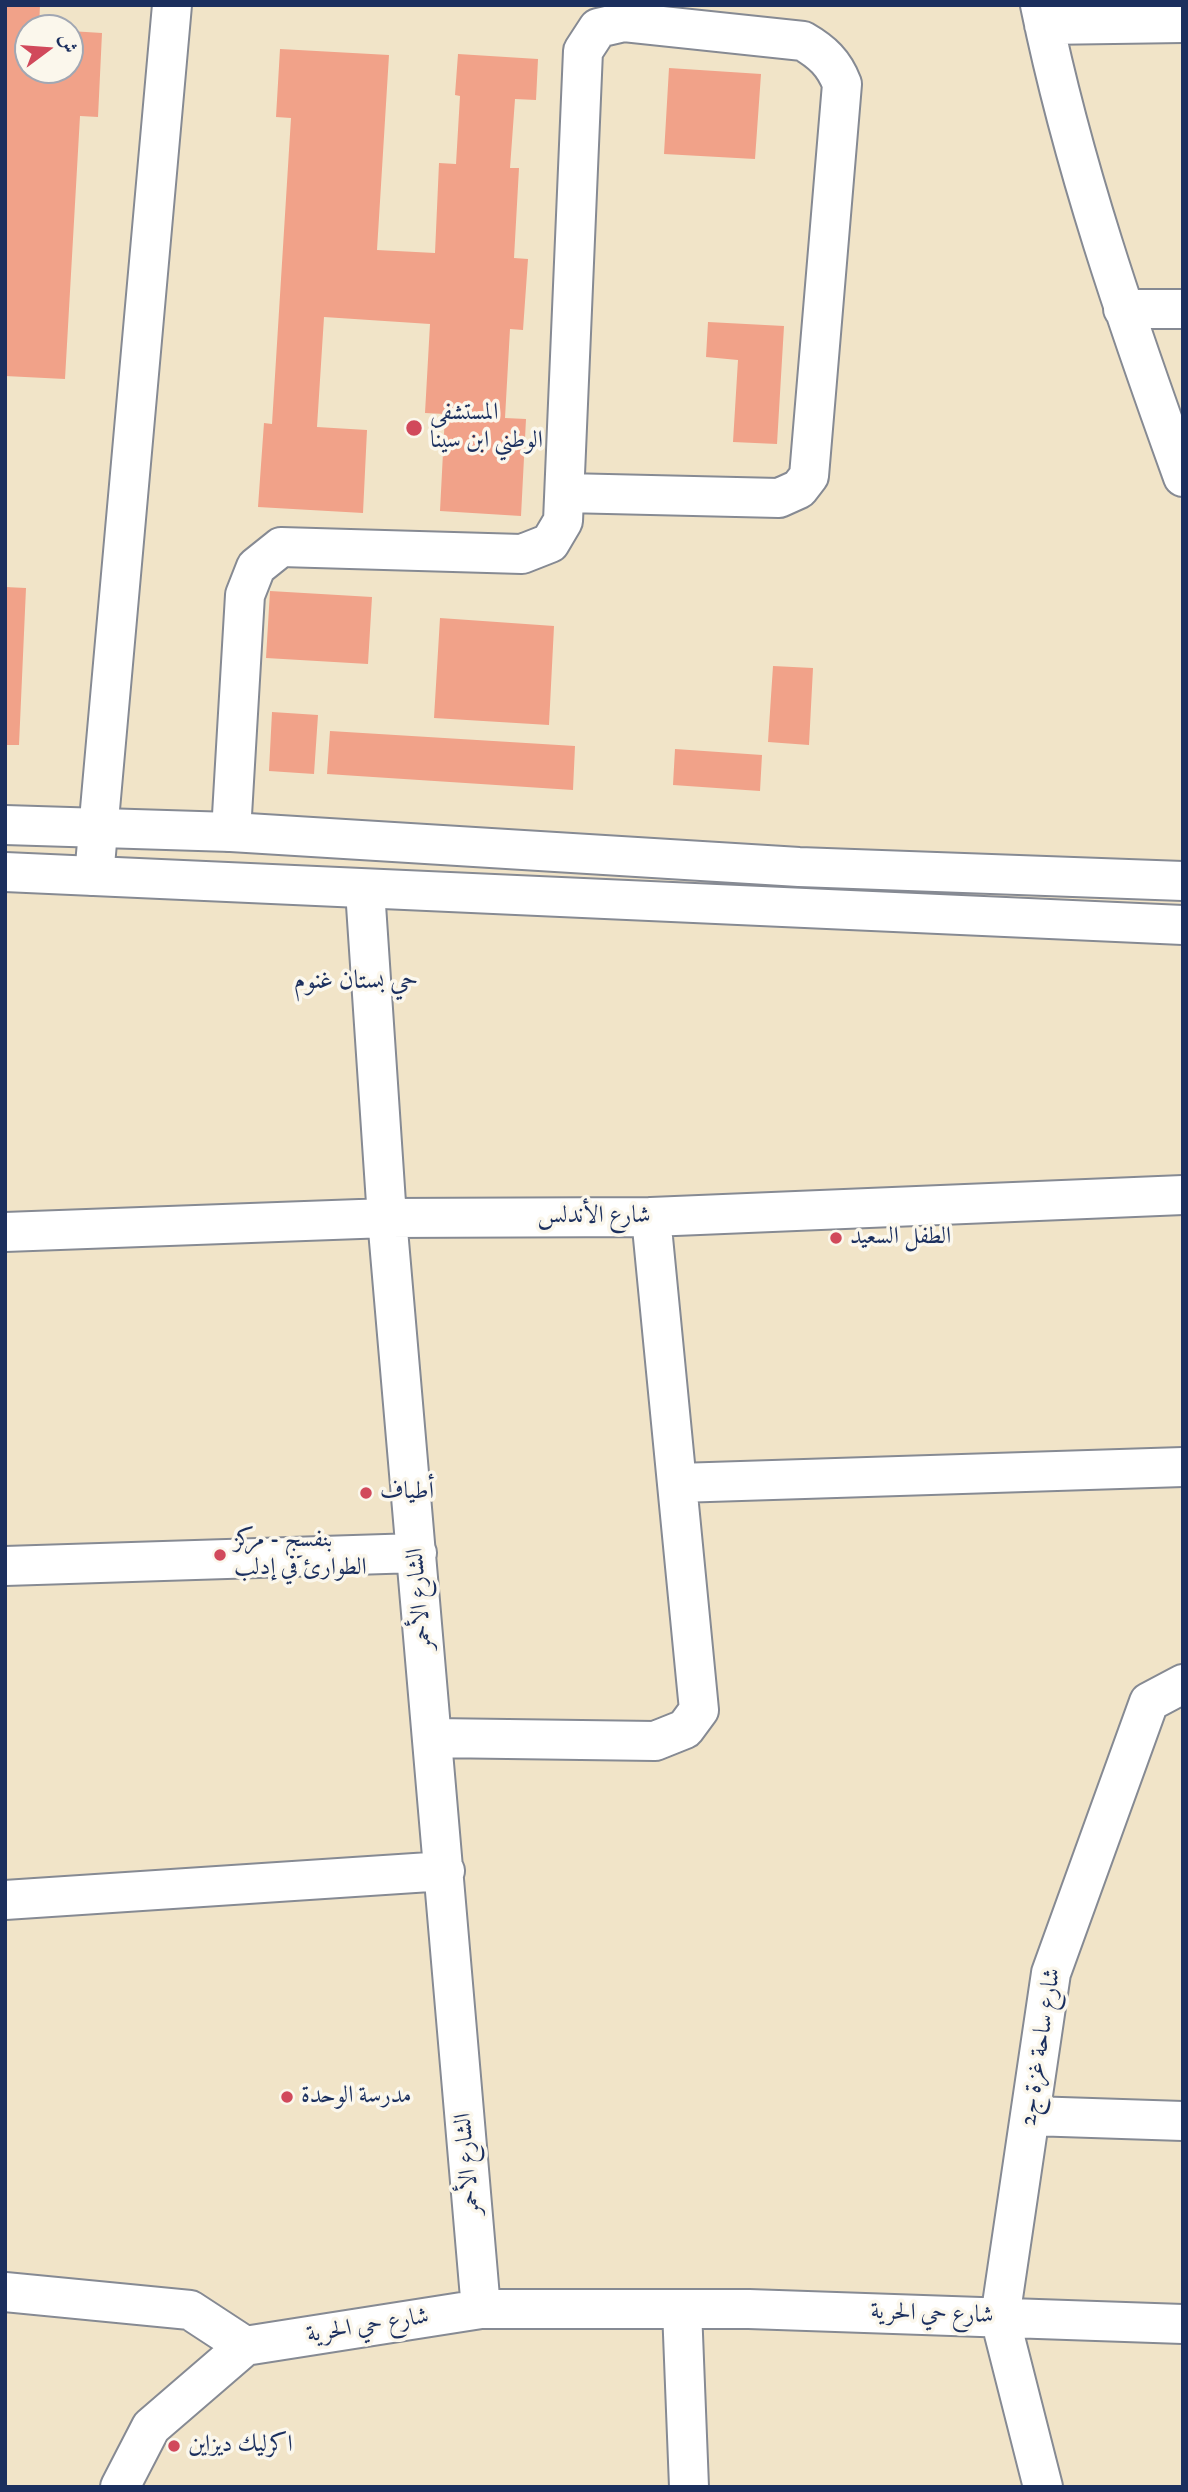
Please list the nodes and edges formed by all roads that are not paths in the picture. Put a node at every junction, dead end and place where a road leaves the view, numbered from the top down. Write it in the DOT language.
graph roads {
  1 [pos="172,5"];
  2 [pos="1042,15"];
  3 [pos="1183,23"];
  4 [pos="1123,309"];
  5 [pos="1183,309"];
  6 [pos="1183,477"];
  7 [pos="565,493"];
  8 [pos="5,825"];
  9 [pos="97,828"];
  10 [pos="231,832"];
  11 [pos="5,872"];
  12 [pos="94,876"];
  13 [pos="1183,881"];
  14 [pos="365,890"];
  15 [pos="1183,925"];
  16 [pos="1183,1195"];
  17 [pos="651,1217"];
  18 [pos="387,1218"];
  19 [pos="5,1233"];
  20 [pos="1183,1467"];
  21 [pos="678,1483"];
  22 [pos="417,1553"];
  23 [pos="5,1566"];
  24 [pos="1183,1684"];
  25 [pos="434,1738"];
  26 [pos="445,1871"];
  27 [pos="5,1899"];
  28 [pos="1031,2116"];
  29 [pos="1183,2121"];
  30 [pos="5,2292"];
  31 [pos="481,2309"];
  32 [pos="682,2309"];
  33 [pos="1000,2318"];
  34 [pos="1183,2324"];
  35 [pos="245,2346"];
  36 [pos="120,2487"];
  37 [pos="689,2487"];
  38 [pos="1043,2487"];
  1 -- 9 [label="street"];
  2 -- 3 [label="street"];
  2 -- 4 [label="street"];
  4 -- 5 [label="street"];
  4 -- 6 [label="street"];
  7 -- 7 [label="street"];
  7 -- 10 [label="street"];
  8 -- 9 [label="street"];
  9 -- 10 [label="street"];
  9 -- 12 [label="street"];
  10 -- 13 [label="street"];
  11 -- 12 [label="street"];
  12 -- 14 [label="street"];
  14 -- 15 [label="street"];
  14 -- 18 [label="street, الشارع الأحمر"];
  16 -- 17 [label="street, شارع الأندلس"];
  17 -- 18 [label="street, شارع الأندلس"];
  17 -- 21 [label="street"];
  18 -- 19 [label="street, شارع الأندلس"];
  18 -- 22 [label="street, الشارع الأحمر"];
  20 -- 21 [label="street"];
  21 -- 25 [label="street"];
  22 -- 23 [label="street"];
  22 -- 25 [label="street, الشارع الأحمر"];
  24 -- 28 [label="street, شارع ساحة غزة ج2"];
  25 -- 26 [label="street, الشارع الأحمر"];
  26 -- 27 [label="street"];
  26 -- 31 [label="street, الشارع الأحمر"];
  28 -- 29 [label="street"];
  28 -- 33 [label="street, شارع ساحة غزة ج2"];
  30 -- 35 [label="street"];
  31 -- 32 [label="street, شارع حي الحرية"];
  31 -- 35 [label="street, شارع حي الحرية"];
  32 -- 33 [label="street, شارع حي الحرية"];
  32 -- 37 [label="street"];
  33 -- 34 [label="street, شارع حي الحرية"];
  33 -- 38 [label="street"];
  35 -- 36 [label="street"];
}
